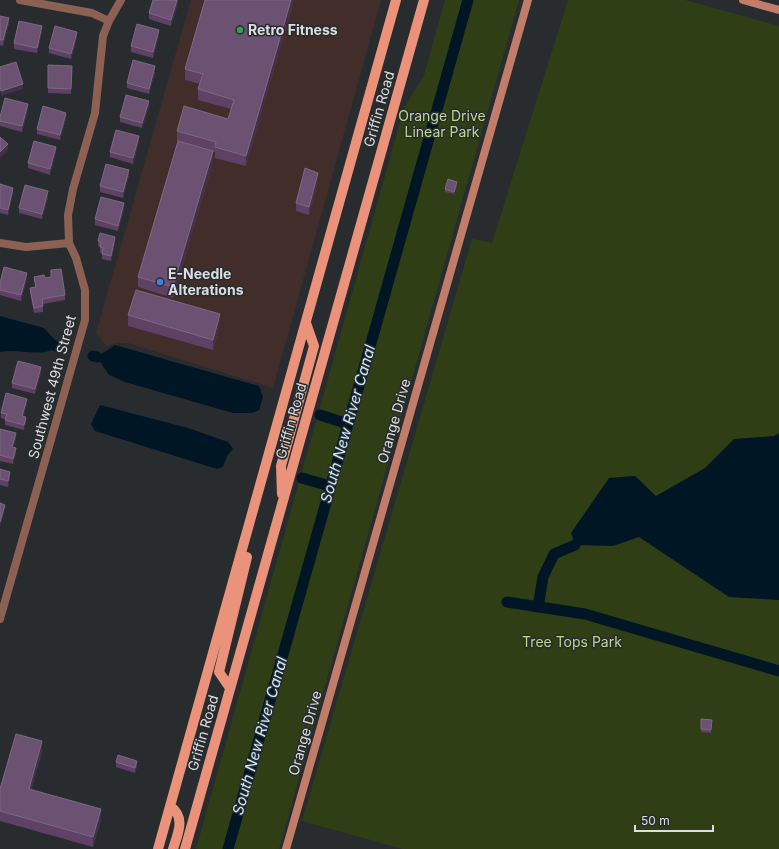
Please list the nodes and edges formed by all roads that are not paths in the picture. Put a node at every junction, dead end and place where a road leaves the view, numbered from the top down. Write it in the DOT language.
graph roads {
  1 [pos="20,0"];
  2 [pos="121,0"];
  3 [pos="396,0"];
  4 [pos="424,0"];
  5 [pos="528,0"];
  6 [pos="743,0"];
  7 [pos="779,10"];
  8 [pos="109,21"];
  9 [pos="0,243"];
  10 [pos="69,243"];
  11 [pos="306,323"];
  12 [pos="282,504"];
  13 [pos="249,526"];
  14 [pos="0,619"];
  15 [pos="230,688"];
  16 [pos="170,806"];
  17 [pos="158,849"];
  18 [pos="173,849"];
  19 [pos="185,849"];
  20 [pos="286,849"];
  1 -- 8 [label="street"];
  2 -- 8 [label="street, Southwest 49th Street"];
  3 -- 11 [label="main road, Griffin Road"];
  4 -- 12 [label="main road, Griffin Road"];
  5 -- 20 [label="street, Orange Drive"];
  6 -- 7 [label="street"];
  8 -- 10 [label="street, Southwest 49th Street"];
  9 -- 10 [label="street"];
  10 -- 14 [label="street, Southwest 49th Street"];
  11 -- 12 [label="main road"];
  11 -- 13 [label="main road, Griffin Road"];
  12 -- 15 [label="main road, Griffin Road"];
  13 -- 15 [label="main road"];
  13 -- 16 [label="main road, Griffin Road"];
  15 -- 19 [label="main road, Griffin Road"];
  16 -- 17 [label="main road, Griffin Road"];
  16 -- 18 [label="main road"];
}
